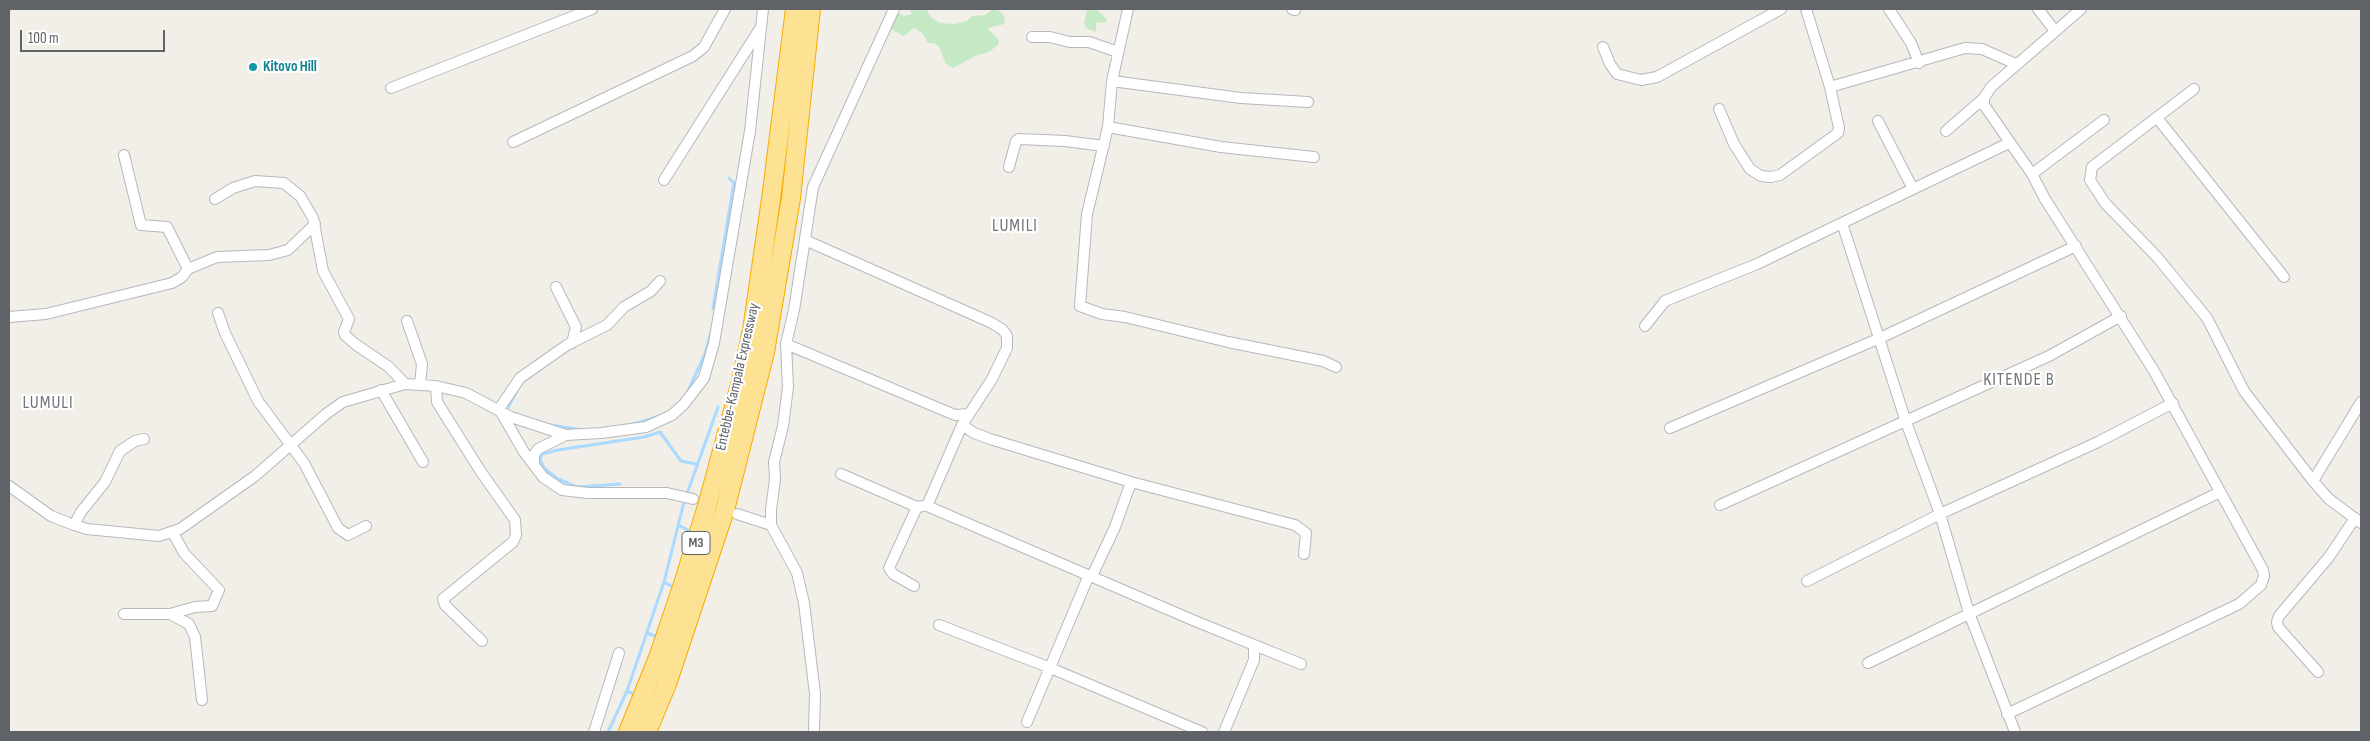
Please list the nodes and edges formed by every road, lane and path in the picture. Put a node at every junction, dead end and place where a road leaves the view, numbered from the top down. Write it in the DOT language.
graph roads {
  1 [pos="592,9"];
  2 [pos="724,9"];
  3 [pos="762,9"];
  4 [pos="795,9"];
  5 [pos="811,9"];
  6 [pos="894,9"];
  7 [pos="1128,9"];
  8 [pos="1781,9"];
  9 [pos="1806,9"];
  10 [pos="1889,9"];
  11 [pos="2038,9"];
  12 [pos="2081,9"];
  13 [pos="762,26"];
  14 [pos="2055,31"];
  15 [pos="1032,37"];
  16 [pos="1603,46"];
  17 [pos="1118,52"];
  18 [pos="1919,63"];
  19 [pos="2016,64"];
  20 [pos="1112,81"];
  21 [pos="1830,87"];
  22 [pos="391,88"];
  23 [pos="2194,89"];
  24 [pos="1984,98"];
  25 [pos="1308,102"];
  26 [pos="1719,109"];
  27 [pos="2158,119"];
  28 [pos="2104,120"];
  29 [pos="1878,121"];
  30 [pos="1108,127"];
  31 [pos="1946,132"];
  32 [pos="513,142"];
  33 [pos="2009,142"];
  34 [pos="1104,146"];
  35 [pos="124,155"];
  36 [pos="1314,157"];
  37 [pos="1009,167"];
  38 [pos="2032,174"];
  39 [pos="664,180"];
  40 [pos="1913,190"];
  41 [pos="214,199"];
  42 [pos="1842,223"];
  43 [pos="315,224"];
  44 [pos="805,240"];
  45 [pos="2076,246"];
  46 [pos="188,269"];
  47 [pos="2284,277"];
  48 [pos="660,280"];
  49 [pos="556,287"];
  50 [pos="218,313"];
  51 [pos="2121,316"];
  52 [pos="9,317"];
  53 [pos="407,321"];
  54 [pos="1645,326"];
  55 [pos="1880,338"];
  56 [pos="572,343"];
  57 [pos="786,344"];
  58 [pos="1336,367"];
  59 [pos="405,384"];
  60 [pos="420,385"];
  61 [pos="436,386"];
  62 [pos="381,390"];
  63 [pos="2361,402"];
  64 [pos="2173,403"];
  65 [pos="499,409"];
  66 [pos="968,414"];
  67 [pos="1906,422"];
  68 [pos="962,425"];
  69 [pos="1670,428"];
  70 [pos="566,434"];
  71 [pos="144,439"];
  72 [pos="291,445"];
  73 [pos="423,462"];
  74 [pos="534,465"];
  75 [pos="841,474"];
  76 [pos="2313,480"];
  77 [pos="1131,482"];
  78 [pos="9,486"];
  79 [pos="2220,492"];
  80 [pos="693,499"];
  81 [pos="1720,505"];
  82 [pos="922,506"];
  83 [pos="737,514"];
  84 [pos="1940,514"];
  85 [pos="2358,521"];
  86 [pos="74,525"];
  87 [pos="771,525"];
  88 [pos="366,526"];
  89 [pos="173,533"];
  90 [pos="1304,554"];
  91 [pos="1090,575"];
  92 [pos="1807,581"];
  93 [pos="914,586"];
  94 [pos="1970,613"];
  95 [pos="124,614"];
  96 [pos="170,614"];
  97 [pos="939,625"];
  98 [pos="482,642"];
  99 [pos="1254,646"];
  100 [pos="619,653"];
  101 [pos="1868,662"];
  102 [pos="1301,664"];
  103 [pos="1048,667"];
  104 [pos="2318,672"];
  105 [pos="202,700"];
  106 [pos="2006,714"];
  107 [pos="1027,722"];
  108 [pos="594,732"];
  109 [pos="628,732"];
  110 [pos="647,732"];
  111 [pos="814,732"];
  112 [pos="1202,732"];
  113 [pos="1224,732"];
  114 [pos="2015,732"];
  1 -- 22 [label="street"];
  2 -- 32 [label="street"];
  3 -- 13 [label="street"];
  4 -- 109 [label="highway, Entebbe-Kampala Expressway / M3"];
  5 -- 110 [label="highway, Entebbe-Kampala Expressway / M3"];
  6 -- 44 [label="street"];
  7 -- 17 [label="street"];
  8 -- 16 [label="street"];
  9 -- 21 [label="street"];
  10 -- 18 [label="street"];
  11 -- 14 [label="street"];
  12 -- 14 [label="street"];
  13 -- 39 [label="street"];
  13 -- 70 [label="street"];
  14 -- 19 [label="street"];
  15 -- 17 [label="street"];
  17 -- 20 [label="street"];
  18 -- 19 [label="street"];
  18 -- 21 [label="street"];
  19 -- 24 [label="street"];
  20 -- 25 [label="street"];
  20 -- 30 [label="street"];
  21 -- 26 [label="street"];
  23 -- 27 [label="street"];
  24 -- 31 [label="street"];
  24 -- 33 [label="street"];
  27 -- 47 [label="street"];
  27 -- 76 [label="street"];
  28 -- 38 [label="street"];
  29 -- 40 [label="street"];
  30 -- 34 [label="street"];
  30 -- 36 [label="street"];
  33 -- 38 [label="street"];
  33 -- 40 [label="street"];
  34 -- 37 [label="street"];
  34 -- 58 [label="street"];
  35 -- 46 [label="street"];
  38 -- 45 [label="street"];
  40 -- 42 [label="street"];
  41 -- 43 [label="street"];
  42 -- 54 [label="street"];
  42 -- 55 [label="street"];
  43 -- 46 [label="street"];
  43 -- 59 [label="street"];
  44 -- 57 [label="street"];
  44 -- 66 [label="street"];
  45 -- 51 [label="street"];
  45 -- 55 [label="street"];
  46 -- 52 [label="street"];
  48 -- 56 [label="street"];
  49 -- 56 [label="street"];
  50 -- 72 [label="street"];
  51 -- 64 [label="street"];
  51 -- 67 [label="street"];
  53 -- 60 [label="street"];
  55 -- 67 [label="street"];
  55 -- 69 [label="street"];
  56 -- 65 [label="street"];
  57 -- 66 [label="street"];
  57 -- 87 [label="street"];
  59 -- 60 [label="street"];
  59 -- 62 [label="street"];
  60 -- 61 [label="street"];
  61 -- 65 [label="street"];
  61 -- 98 [label="street"];
  62 -- 72 [label="street"];
  62 -- 73 [label="street"];
  63 -- 76 [label="street"];
  64 -- 79 [label="street"];
  64 -- 84 [label="street"];
  65 -- 70 [label="street"];
  65 -- 74 [label="street"];
  66 -- 68 [label="street"];
  67 -- 81 [label="street"];
  67 -- 84 [label="street"];
  68 -- 77 [label="street"];
  68 -- 82 [label="street"];
  70 -- 74 [label="street"];
  71 -- 86 [label="street"];
  72 -- 88 [label="street"];
  72 -- 89 [label="street"];
  74 -- 80 [label="street"];
  75 -- 82 [label="street"];
  76 -- 85 [label="street"];
  77 -- 90 [label="street"];
  77 -- 91 [label="street"];
  78 -- 86 [label="street"];
  79 -- 94 [label="street"];
  79 -- 106 [label="street"];
  82 -- 91 [label="street"];
  82 -- 93 [label="street"];
  83 -- 87 [label="street"];
  84 -- 92 [label="street"];
  84 -- 94 [label="street"];
  85 -- 104 [label="street"];
  86 -- 89 [label="street"];
  87 -- 111 [label="street"];
  89 -- 96 [label="street"];
  91 -- 99 [label="street"];
  91 -- 103 [label="street"];
  94 -- 101 [label="street"];
  94 -- 106 [label="street"];
  95 -- 96 [label="street"];
  96 -- 105 [label="street"];
  97 -- 103 [label="street"];
  99 -- 102 [label="street"];
  99 -- 113 [label="street"];
  100 -- 108 [label="street"];
  103 -- 107 [label="street"];
  103 -- 112 [label="street"];
  106 -- 114 [label="street"];
}
